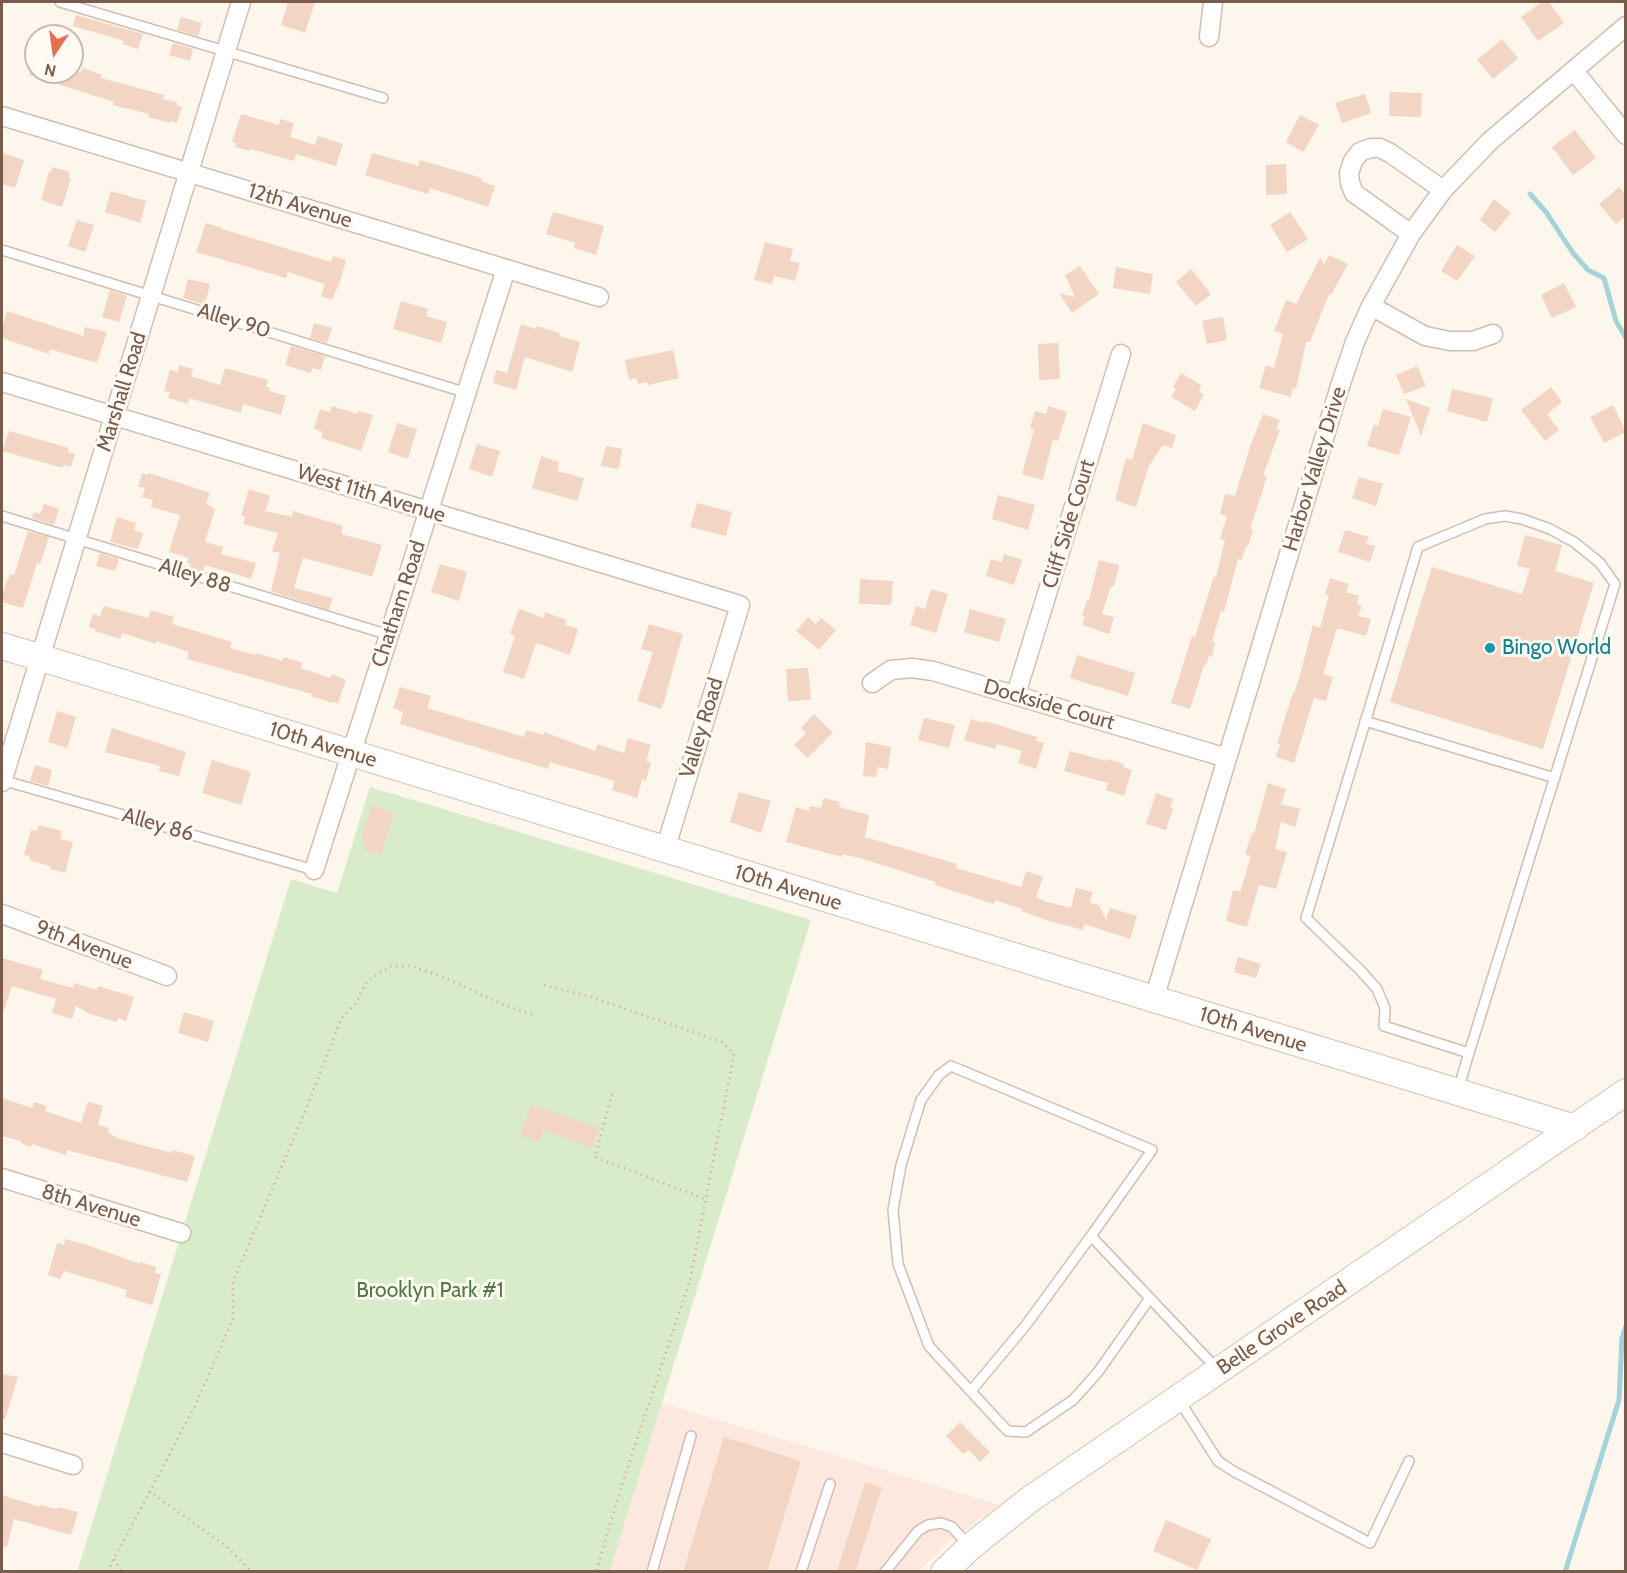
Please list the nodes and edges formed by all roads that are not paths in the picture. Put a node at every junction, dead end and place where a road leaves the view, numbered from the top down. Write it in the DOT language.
graph roads {
  1 [pos="60,2"];
  2 [pos="241,2"];
  3 [pos="1213,2"];
  4 [pos="1626,26"];
  5 [pos="1209,37"];
  6 [pos="226,51"];
  7 [pos="1574,71"];
  8 [pos="383,98"];
  9 [pos="2,116"];
  10 [pos="1626,135"];
  11 [pos="189,172"];
  12 [pos="1443,190"];
  13 [pos="1412,234"];
  14 [pos="2,250"];
  15 [pos="506,268"];
  16 [pos="151,296"];
  17 [pos="599,297"];
  18 [pos="1371,306"];
  19 [pos="1493,334"];
  20 [pos="1121,354"];
  21 [pos="2,382"];
  22 [pos="467,393"];
  23 [pos="114,416"];
  24 [pos="429,511"];
  25 [pos="2,516"];
  26 [pos="76,539"];
  27 [pos="740,605"];
  28 [pos="389,635"];
  29 [pos="2,646"];
  30 [pos="40,658"];
  31 [pos="873,683"];
  32 [pos="1016,694"];
  33 [pos="1365,721"];
  34 [pos="352,753"];
  35 [pos="1227,758"];
  36 [pos="1554,778"];
  37 [pos="2,780"];
  38 [pos="664,850"];
  39 [pos="314,870"];
  40 [pos="2,914"];
  41 [pos="167,976"];
  42 [pos="1154,999"];
  43 [pos="1469,1053"];
  44 [pos="1457,1092"];
  45 [pos="1626,1092"];
  46 [pos="1575,1128"];
  47 [pos="2,1178"];
  48 [pos="181,1233"];
  49 [pos="1091,1236"];
  50 [pos="1150,1299"];
  51 [pos="1218,1371"];
  52 [pos="970,1391"];
  53 [pos="1178,1398"];
  54 [pos="691,1436"];
  55 [pos="2,1443"];
  56 [pos="1408,1461"];
  57 [pos="73,1465"];
  58 [pos="830,1484"];
  59 [pos="970,1547"];
  60 [pos="652,1572"];
  61 [pos="801,1572"];
  62 [pos="885,1572"];
  63 [pos="944,1572"];
  1 -- 6 [label="lane"];
  2 -- 6 [label="street, Marshall Road"];
  3 -- 5 [label="street"];
  4 -- 7 [label="street, Harbor Valley Drive"];
  6 -- 8 [label="lane"];
  6 -- 11 [label="street, Marshall Road"];
  7 -- 10 [label="street"];
  7 -- 12 [label="street, Harbor Valley Drive"];
  9 -- 11 [label="street, 12th Avenue"];
  11 -- 15 [label="street, 12th Avenue"];
  11 -- 16 [label="street, Marshall Road"];
  12 -- 13 [label="street, Harbor Valley Drive"];
  12 -- 13 [label="street"];
  13 -- 18 [label="street, Harbor Valley Drive"];
  14 -- 16 [label="lane, Alley 90"];
  15 -- 17 [label="street, 12th Avenue"];
  15 -- 22 [label="street, Chatham Road"];
  16 -- 22 [label="lane, Alley 90"];
  16 -- 23 [label="street, Marshall Road"];
  18 -- 19 [label="street"];
  18 -- 35 [label="street, Harbor Valley Drive"];
  20 -- 32 [label="street, Cliff Side Court"];
  21 -- 23 [label="street, West 11th Avenue"];
  22 -- 24 [label="street, Chatham Road"];
  23 -- 24 [label="street, West 11th Avenue"];
  23 -- 26 [label="street, Marshall Road"];
  24 -- 27 [label="street, West 11th Avenue"];
  24 -- 28 [label="street, Chatham Road"];
  25 -- 26 [label="lane, Alley 88"];
  26 -- 28 [label="lane, Alley 88"];
  26 -- 30 [label="street, Marshall Road"];
  27 -- 38 [label="street, Valley Road"];
  28 -- 34 [label="street, Chatham Road"];
  29 -- 30 [label="street, 10th Avenue"];
  30 -- 34 [label="street, 10th Avenue"];
  30 -- 37 [label="street, Marshall Road"];
  31 -- 32 [label="street, Dockside Court"];
  32 -- 35 [label="street, Dockside Court"];
  33 -- 36 [label="lane"];
  33 -- 36 [label="lane"];
  33 -- 43 [label="lane"];
  34 -- 38 [label="street, 10th Avenue"];
  34 -- 39 [label="street, Chatham Road"];
  35 -- 42 [label="street, Harbor Valley Drive"];
  36 -- 43 [label="lane"];
  37 -- 39 [label="lane, Alley 86"];
  38 -- 42 [label="street, 10th Avenue"];
  40 -- 41 [label="street, 9th Avenue"];
  42 -- 44 [label="street, 10th Avenue"];
  43 -- 44 [label="lane"];
  44 -- 46 [label="street, 10th Avenue"];
  45 -- 46 [label="street, Belle Grove Road"];
  46 -- 51 [label="street, Belle Grove Road"];
  47 -- 48 [label="street, 8th Avenue"];
  49 -- 50 [label="lane"];
  49 -- 52 [label="lane"];
  49 -- 52 [label="lane"];
  50 -- 51 [label="lane"];
  50 -- 52 [label="lane"];
  51 -- 53 [label="street, Belle Grove Road"];
  53 -- 56 [label="lane"];
  53 -- 59 [label="street, Belle Grove Road"];
  54 -- 60 [label="lane"];
  55 -- 57 [label="street"];
  58 -- 61 [label="lane"];
  59 -- 62 [label="lane"];
  59 -- 63 [label="street, Belle Grove Road"];
}
